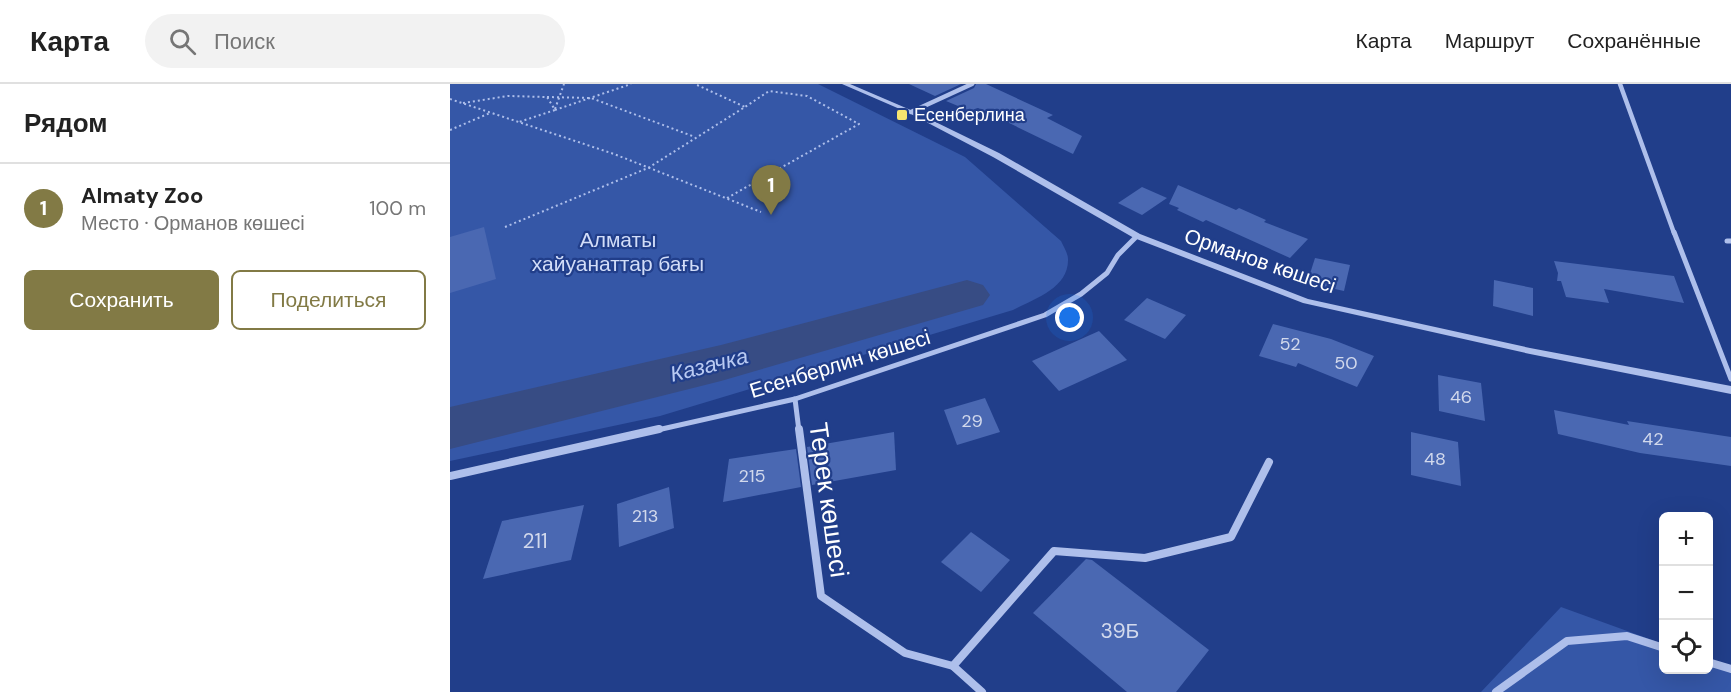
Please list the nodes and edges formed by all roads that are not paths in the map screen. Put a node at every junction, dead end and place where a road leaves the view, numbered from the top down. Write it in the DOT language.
graph roads {
  1 [pos="845,84"];
  2 [pos="972,84"];
  3 [pos="1620,84"];
  4 [pos="911,112"];
  5 [pos="1137,236"];
  6 [pos="1731,379"];
  7 [pos="1731,390"];
  8 [pos="795,399"];
  9 [pos="1269,462"];
  10 [pos="450,476"];
  11 [pos="1659,646"];
  12 [pos="1713,664"];
  13 [pos="953,666"];
  14 [pos="1731,669"];
  15 [pos="982,692"];
  16 [pos="1496,692"];
  1 -- 4 [label="street, Орманов көшесі"];
  2 -- 4 [label="street"];
  3 -- 6 [label="street"];
  4 -- 5 [label="street, Орманов көшесі"];
  5 -- 7 [label="street, Орманов көшесі"];
  5 -- 8 [label="street, Есенберлин көшесі"];
  8 -- 10 [label="street, Есенберлин көшесі"];
  8 -- 13 [label="street, Терек көшесі"];
  9 -- 13 [label="street"];
  11 -- 16 [label="street"];
  12 -- 14 [label="street"];
  13 -- 15 [label="street, Терек көшесі"];
}
